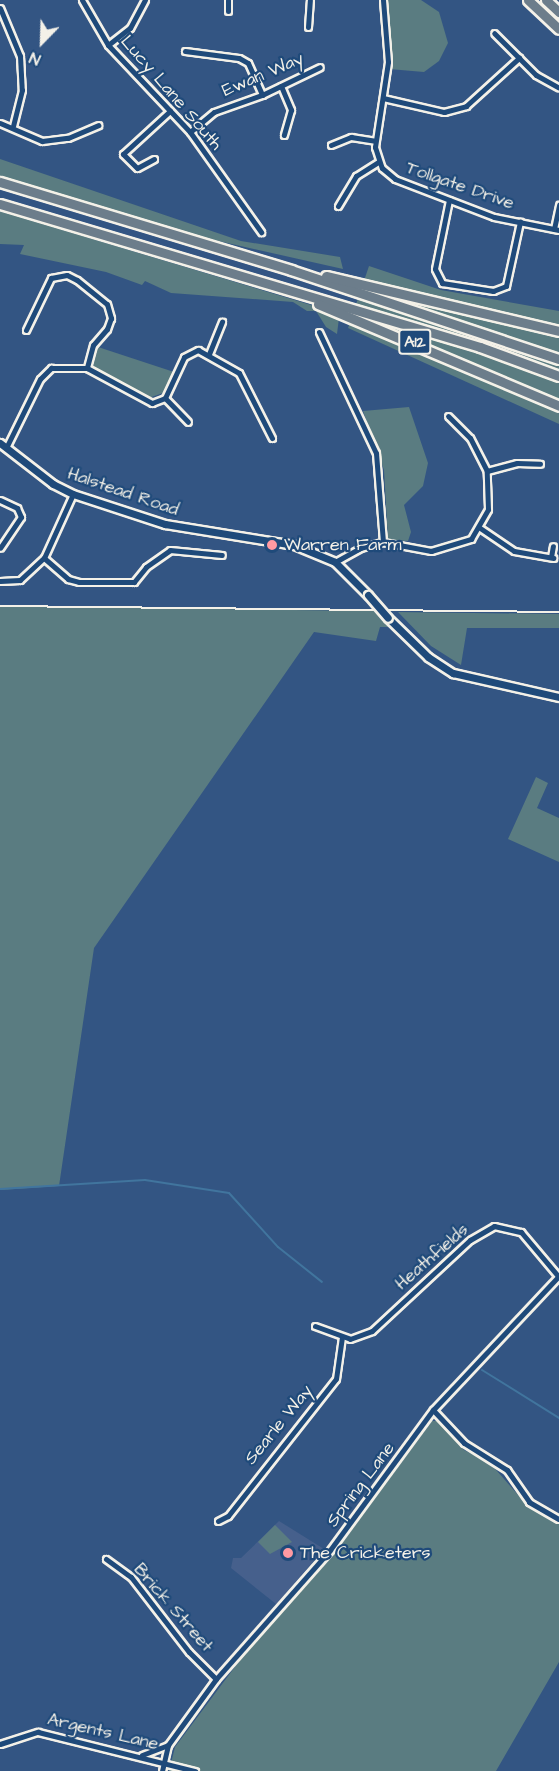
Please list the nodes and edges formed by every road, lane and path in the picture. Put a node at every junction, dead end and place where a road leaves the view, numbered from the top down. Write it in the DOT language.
graph roads {
  1 [pos="82,0"];
  2 [pos="145,0"];
  3 [pos="228,0"];
  4 [pos="310,0"];
  5 [pos="383,0"];
  6 [pos="528,0"];
  7 [pos="546,0"];
  8 [pos="228,11"];
  9 [pos="1,12"];
  10 [pos="559,12"];
  11 [pos="308,27"];
  12 [pos="559,29"];
  13 [pos="494,33"];
  14 [pos="108,45"];
  15 [pos="185,51"];
  16 [pos="519,58"];
  17 [pos="320,67"];
  18 [pos="281,86"];
  19 [pos="559,88"];
  20 [pos="262,95"];
  21 [pos="383,98"];
  22 [pos="170,111"];
  23 [pos="0,123"];
  24 [pos="98,125"];
  25 [pos="12,126"];
  26 [pos="190,132"];
  27 [pos="284,135"];
  28 [pos="375,141"];
  29 [pos="331,145"];
  30 [pos="123,154"];
  31 [pos="116,157"];
  32 [pos="154,159"];
  33 [pos="378,162"];
  34 [pos="0,182"];
  35 [pos="449,200"];
  36 [pos="0,204"];
  37 [pos="559,205"];
  38 [pos="338,206"];
  39 [pos="520,222"];
  40 [pos="557,229"];
  41 [pos="261,232"];
  42 [pos="291,270"];
  43 [pos="269,284"];
  44 [pos="222,322"];
  45 [pos="26,330"];
  46 [pos="559,331"];
  47 [pos="319,332"];
  48 [pos="209,354"];
  49 [pos="559,359"];
  50 [pos="87,368"];
  51 [pos="559,376"];
  52 [pos="165,398"];
  53 [pos="559,406"];
  54 [pos="448,416"];
  55 [pos="188,422"];
  56 [pos="272,438"];
  57 [pos="3,446"];
  58 [pos="540,464"];
  59 [pos="487,471"];
  60 [pos="73,494"];
  61 [pos="0,500"];
  62 [pos="480,528"];
  63 [pos="383,542"];
  64 [pos="553,546"];
  65 [pos="0,548"];
  66 [pos="222,555"];
  67 [pos="44,558"];
  68 [pos="335,562"];
  69 [pos="0,581"];
  70 [pos="559,697"];
  71 [pos="559,1276"];
  72 [pos="315,1326"];
  73 [pos="342,1337"];
  74 [pos="434,1410"];
  75 [pos="559,1519"];
  76 [pos="218,1521"];
  77 [pos="106,1559"];
  78 [pos="216,1679"];
  79 [pos="0,1744"];
  80 [pos="168,1745"];
  81 [pos="140,1756"];
  82 [pos="165,1762"];
  83 [pos="162,1771"];
  84 [pos="195,1771"];
  1 -- 14 [label="street, Lucy Lane South"];
  2 -- 14 [label="street"];
  3 -- 8 [label="street"];
  4 -- 11 [label="street"];
  5 -- 21 [label="street"];
  6 -- 12 [label="main road"];
  7 -- 10 [label="main road"];
  9 -- 25 [label="street"];
  13 -- 16 [label="street"];
  14 -- 22 [label="street, Lucy Lane South"];
  15 -- 20 [label="street"];
  16 -- 19 [label="street"];
  16 -- 21 [label="street"];
  17 -- 18 [label="street, Ewan Way"];
  18 -- 20 [label="street, Ewan Way"];
  18 -- 27 [label="street"];
  20 -- 26 [label="street, Ewan Way"];
  21 -- 28 [label="street"];
  22 -- 26 [label="street, Lucy Lane South"];
  22 -- 30 [label="street"];
  23 -- 25 [label="street"];
  24 -- 25 [label="street"];
  26 -- 41 [label="street, Lucy Lane South"];
  28 -- 29 [label="street"];
  28 -- 33 [label="street"];
  30 -- 31 [label="street"];
  30 -- 32 [label="street"];
  33 -- 35 [label="street, Tollgate Drive"];
  33 -- 38 [label="street"];
  34 -- 42 [label="main road, A12"];
  35 -- 39 [label="street, Tollgate Drive"];
  35 -- 39 [label="street"];
  36 -- 43 [label="main road, A12"];
  37 -- 40 [label="street"];
  39 -- 40 [label="street, Tollgate Drive"];
  42 -- 46 [label="main road, A12"];
  42 -- 49 [label="main road, A12"];
  43 -- 51 [label="main road, A12"];
  43 -- 53 [label="main road, A12"];
  44 -- 48 [label="street"];
  45 -- 50 [label="street"];
  47 -- 63 [label="street"];
  48 -- 52 [label="street"];
  48 -- 56 [label="street"];
  50 -- 52 [label="street"];
  50 -- 57 [label="street"];
  52 -- 55 [label="street"];
  54 -- 59 [label="street"];
  57 -- 60 [label="street, Halstead Road"];
  58 -- 59 [label="street"];
  59 -- 62 [label="street"];
  60 -- 67 [label="street"];
  60 -- 68 [label="street, Halstead Road"];
  61 -- 65 [label="street"];
  62 -- 63 [label="street"];
  62 -- 64 [label="street"];
  63 -- 68 [label="street"];
  66 -- 67 [label="street"];
  67 -- 69 [label="street"];
  68 -- 70 [label="street, Halstead Road, bridge"];
  71 -- 73 [label="street, Heathfields"];
  71 -- 74 [label="street, Spring Lane"];
  72 -- 73 [label="street"];
  73 -- 76 [label="street, Searle Way"];
  74 -- 75 [label="street"];
  74 -- 78 [label="street, Spring Lane"];
  77 -- 78 [label="street, Brick Street"];
  78 -- 80 [label="street, Spring Lane"];
  79 -- 81 [label="street, Argents Lane"];
  80 -- 81 [label="street"];
  80 -- 82 [label="street, Spring Lane"];
  81 -- 82 [label="street, Argents Lane"];
  82 -- 83 [label="street, Spring Lane"];
  82 -- 84 [label="street, Argents Lane"];
}
